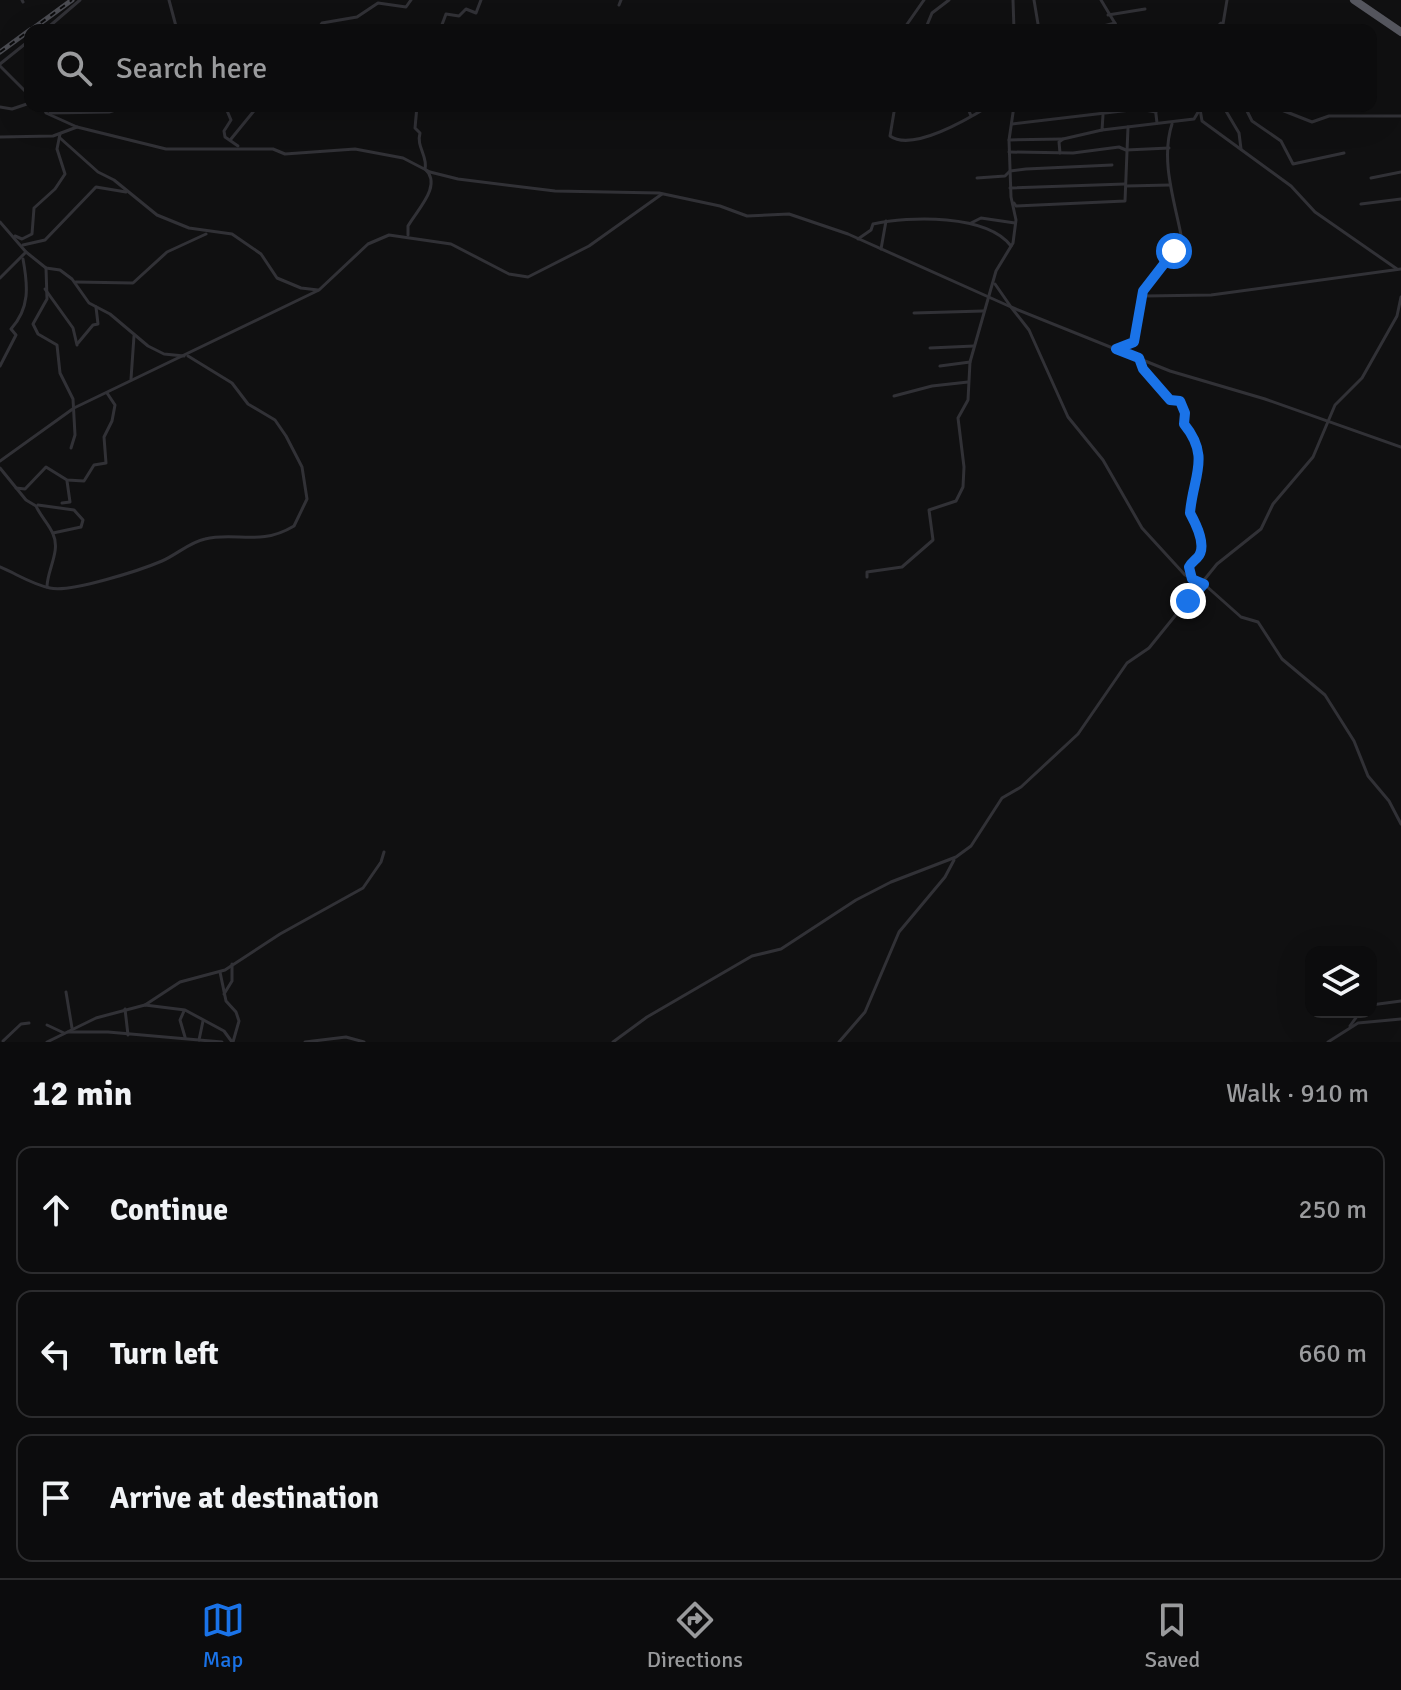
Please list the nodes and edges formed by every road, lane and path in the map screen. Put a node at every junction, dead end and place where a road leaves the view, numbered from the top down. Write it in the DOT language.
graph roads {
  1 [pos="80,0"];
  2 [pos="169,0"];
  3 [pos="411,0"];
  4 [pos="481,0"];
  5 [pos="621,0"];
  6 [pos="924,0"];
  7 [pos="948,0"];
  8 [pos="1013,0"];
  9 [pos="1034,0"];
  10 [pos="1102,0"];
  11 [pos="1227,0"];
  12 [pos="1354,0"];
  13 [pos="619,5"];
  14 [pos="1145,9"];
  15 [pos="1108,15"];
  16 [pos="1115,23"];
  17 [pos="1221,23"];
  18 [pos="52,24"];
  19 [pos="175,24"];
  20 [pos="321,24"];
  21 [pos="442,24"];
  22 [pos="907,24"];
  23 [pos="927,24"];
  24 [pos="1014,24"];
  25 [pos="1038,24"];
  26 [pos="1111,24"];
  27 [pos="1401,32"];
  28 [pos="24,45"];
  29 [pos="0,65"];
  30 [pos="24,90"];
  31 [pos="24,105"];
  32 [pos="0,107"];
  33 [pos="109,112"];
  34 [pos="228,112"];
  35 [pos="253,112"];
  36 [pos="416,112"];
  37 [pos="894,112"];
  38 [pos="969,112"];
  39 [pos="978,112"];
  40 [pos="1013,112"];
  41 [pos="1118,112"];
  42 [pos="1156,112"];
  43 [pos="1198,112"];
  44 [pos="1200,112"];
  45 [pos="1227,112"];
  46 [pos="1247,112"];
  47 [pos="1287,112"];
  48 [pos="46,113"];
  49 [pos="1103,115"];
  50 [pos="971,116"];
  51 [pos="1401,116"];
  52 [pos="1012,124"];
  53 [pos="1163,124"];
  54 [pos="1172,124"];
  55 [pos="77,127"];
  56 [pos="1128,127"];
  57 [pos="1102,130"];
  58 [pos="1169,132"];
  59 [pos="60,136"];
  60 [pos="0,137"];
  61 [pos="1063,139"];
  62 [pos="231,140"];
  63 [pos="1009,140"];
  64 [pos="223,148"];
  65 [pos="241,148"];
  66 [pos="1169,148"];
  67 [pos="1241,149"];
  68 [pos="1126,150"];
  69 [pos="1009,152"];
  70 [pos="1060,153"];
  71 [pos="1344,153"];
  72 [pos="1112,165"];
  73 [pos="1126,168"];
  74 [pos="425,169"];
  75 [pos="1010,171"];
  76 [pos="1401,172"];
  77 [pos="977,178"];
  78 [pos="1371,178"];
  79 [pos="1170,185"];
  80 [pos="1115,186"];
  81 [pos="1126,186"];
  82 [pos="1010,188"];
  83 [pos="128,191"];
  84 [pos="662,194"];
  85 [pos="1011,199"];
  86 [pos="1401,199"];
  87 [pos="1361,204"];
  88 [pos="886,221"];
  89 [pos="0,222"];
  90 [pos="971,223"];
  91 [pos="1015,223"];
  92 [pos="212,232"];
  93 [pos="13,235"];
  94 [pos="408,236"];
  95 [pos="858,239"];
  96 [pos="23,245"];
  97 [pos="1011,247"];
  98 [pos="881,249"];
  99 [pos="26,252"];
  100 [pos="23,259"];
  101 [pos="46,268"];
  102 [pos="1400,270"];
  103 [pos="67,275"];
  104 [pos="0,278"];
  105 [pos="995,284"];
  106 [pos="45,289"];
  107 [pos="319,290"];
  108 [pos="1145,296"];
  109 [pos="1401,297"];
  110 [pos="988,298"];
  111 [pos="96,307"];
  112 [pos="1011,307"];
  113 [pos="983,311"];
  114 [pos="914,313"];
  115 [pos="132,333"];
  116 [pos="974,346"];
  117 [pos="930,348"];
  118 [pos="1116,349"];
  119 [pos="185,355"];
  120 [pos="1139,358"];
  121 [pos="970,362"];
  122 [pos="0,366"];
  123 [pos="940,366"];
  124 [pos="130,381"];
  125 [pos="968,382"];
  126 [pos="107,393"];
  127 [pos="894,396"];
  128 [pos="74,408"];
  129 [pos="1329,421"];
  130 [pos="1401,447"];
  131 [pos="71,448"];
  132 [pos="0,461"];
  133 [pos="0,468"];
  134 [pos="67,480"];
  135 [pos="16,488"];
  136 [pos="62,503"];
  137 [pos="35,506"];
  138 [pos="53,533"];
  139 [pos="0,567"];
  140 [pos="867,577"];
  141 [pos="1192,579"];
  142 [pos="1204,584"];
  143 [pos="47,587"];
  144 [pos="1401,824"];
  145 [pos="384,852"];
  146 [pos="956,857"];
  147 [pos="232,964"];
  148 [pos="220,972"];
  149 [pos="66,992"];
  150 [pos="223,995"];
  151 [pos="1401,1001"];
  152 [pos="1377,1004"];
  153 [pos="145,1005"];
  154 [pos="125,1009"];
  155 [pos="185,1010"];
  156 [pos="1356,1018"];
  157 [pos="1401,1019"];
  158 [pos="203,1021"];
  159 [pos="29,1023"];
  160 [pos="47,1025"];
  161 [pos="72,1028"];
  162 [pos="1348,1029"];
  163 [pos="65,1033"];
  164 [pos="128,1035"];
  165 [pos="185,1037"];
  166 [pos="199,1040"];
  167 [pos="3,1041"];
  168 [pos="233,1041"];
  169 [pos="47,1042"];
  170 [pos="222,1042"];
  171 [pos="241,1042"];
  172 [pos="305,1042"];
  173 [pos="364,1042"];
  174 [pos="613,1042"];
  175 [pos="839,1042"];
  176 [pos="1328,1042"];
  1 -- 18 [label="street"];
  2 -- 19 [label="street"];
  3 -- 20 [label="street"];
  4 -- 21 [label="street"];
  5 -- 13 [label="street"];
  6 -- 22 [label="street"];
  7 -- 23 [label="street"];
  8 -- 24 [label="street"];
  9 -- 25 [label="street"];
  10 -- 15 [label="street"];
  11 -- 17 [label="street"];
  12 -- 27 [label="highway"];
  14 -- 15 [label="street"];
  15 -- 16 [label="street"];
  16 -- 26 [label="street"];
  28 -- 29 [label="street"];
  29 -- 30 [label="street"];
  31 -- 32 [label="street"];
  33 -- 48 [label="street"];
  34 -- 62 [label="street"];
  35 -- 62 [label="street"];
  36 -- 74 [label="street"];
  37 -- 50 [label="street"];
  38 -- 50 [label="street"];
  39 -- 50 [label="street"];
  40 -- 52 [label="street"];
  41 -- 49 [label="street"];
  42 -- 53 [label="street"];
  43 -- 54 [label="street"];
  44 -- 67 [label="street"];
  45 -- 67 [label="street"];
  46 -- 71 [label="street"];
  47 -- 51 [label="street"];
  48 -- 55 [label="street"];
  49 -- 52 [label="street"];
  49 -- 57 [label="street"];
  52 -- 63 [label="street"];
  53 -- 54 [label="street"];
  53 -- 56 [label="street"];
  53 -- 58 [label="street"];
  54 -- 58 [label="street"];
  55 -- 59 [label="street"];
  55 -- 64 [label="street"];
  56 -- 57 [label="street"];
  56 -- 68 [label="street"];
  57 -- 61 [label="street"];
  58 -- 66 [label="street"];
  59 -- 60 [label="street"];
  59 -- 83 [label="street"];
  59 -- 93 [label="street"];
  61 -- 63 [label="street"];
  61 -- 70 [label="street"];
  62 -- 64 [label="street"];
  62 -- 65 [label="street"];
  63 -- 69 [label="street"];
  64 -- 65 [label="street"];
  65 -- 74 [label="street"];
  66 -- 68 [label="street"];
  66 -- 79 [label="street"];
  67 -- 102 [label="street"];
  68 -- 70 [label="street"];
  68 -- 73 [label="street"];
  69 -- 70 [label="street"];
  69 -- 75 [label="street"];
  72 -- 75 [label="street"];
  73 -- 81 [label="street"];
  73 -- 82 [label="street"];
  74 -- 84 [label="street"];
  74 -- 94 [label="street"];
  75 -- 77 [label="street"];
  75 -- 82 [label="street"];
  76 -- 78 [label="street"];
  79 -- 81 [label="street"];
  79 -- 108 [label="street"];
  80 -- 81 [label="street"];
  81 -- 85 [label="street"];
  82 -- 85 [label="street"];
  83 -- 92 [label="street"];
  83 -- 96 [label="street"];
  84 -- 94 [label="street"];
  84 -- 95 [label="street"];
  85 -- 91 [label="street"];
  86 -- 87 [label="street"];
  88 -- 90 [label="street"];
  88 -- 95 [label="street"];
  88 -- 98 [label="street"];
  89 -- 93 [label="street"];
  90 -- 91 [label="street"];
  90 -- 97 [label="street"];
  91 -- 97 [label="street"];
  92 -- 103 [label="street"];
  92 -- 107 [label="street"];
  93 -- 96 [label="street"];
  94 -- 107 [label="street"];
  95 -- 98 [label="street"];
  96 -- 99 [label="street"];
  97 -- 105 [label="street"];
  98 -- 110 [label="street"];
  99 -- 100 [label="street"];
  99 -- 101 [label="street"];
  100 -- 104 [label="street"];
  100 -- 122 [label="street"];
  101 -- 103 [label="street"];
  101 -- 106 [label="street"];
  102 -- 108 [label="street"];
  103 -- 111 [label="street"];
  105 -- 110 [label="street"];
  105 -- 112 [label="street"];
  106 -- 111 [label="street"];
  106 -- 128 [label="street"];
  107 -- 119 [label="street"];
  108 -- 118 [label="street"];
  109 -- 129 [label="street"];
  110 -- 112 [label="street"];
  110 -- 113 [label="street"];
  111 -- 115 [label="street"];
  112 -- 118 [label="street"];
  112 -- 141 [label="street"];
  113 -- 114 [label="street"];
  113 -- 116 [label="street"];
  115 -- 119 [label="street"];
  115 -- 124 [label="street"];
  116 -- 117 [label="street"];
  116 -- 121 [label="street"];
  118 -- 120 [label="street"];
  119 -- 124 [label="street"];
  119 -- 143 [label="street"];
  120 -- 129 [label="street"];
  120 -- 141 [label="street"];
  121 -- 123 [label="street"];
  121 -- 125 [label="street"];
  124 -- 126 [label="street"];
  125 -- 127 [label="street"];
  125 -- 140 [label="street"];
  126 -- 128 [label="street"];
  126 -- 134 [label="street"];
  128 -- 131 [label="street"];
  128 -- 132 [label="street"];
  129 -- 130 [label="street"];
  129 -- 142 [label="street"];
  133 -- 135 [label="street"];
  134 -- 135 [label="street"];
  134 -- 136 [label="street"];
  135 -- 137 [label="street"];
  137 -- 138 [label="street"];
  137 -- 138 [label="street"];
  138 -- 143 [label="street"];
  139 -- 143 [label="street"];
  141 -- 142 [label="street"];
  142 -- 144 [label="street"];
  142 -- 146 [label="street"];
  145 -- 147 [label="street"];
  146 -- 174 [label="street"];
  146 -- 175 [label="street"];
  147 -- 148 [label="street"];
  147 -- 150 [label="street"];
  148 -- 150 [label="street"];
  148 -- 153 [label="street"];
  149 -- 161 [label="street"];
  150 -- 168 [label="street"];
  151 -- 152 [label="street"];
  153 -- 154 [label="street"];
  153 -- 155 [label="street"];
  154 -- 161 [label="street"];
  154 -- 164 [label="street"];
  155 -- 158 [label="street"];
  155 -- 165 [label="street"];
  156 -- 162 [label="street"];
  157 -- 162 [label="street"];
  158 -- 166 [label="street"];
  158 -- 168 [label="street"];
  159 -- 167 [label="street"];
  160 -- 163 [label="street"];
  161 -- 163 [label="street"];
  162 -- 176 [label="street"];
  163 -- 164 [label="street"];
  163 -- 169 [label="street"];
  164 -- 165 [label="street"];
  165 -- 166 [label="street"];
  166 -- 170 [label="street"];
  168 -- 171 [label="street"];
  172 -- 173 [label="street"];
}
